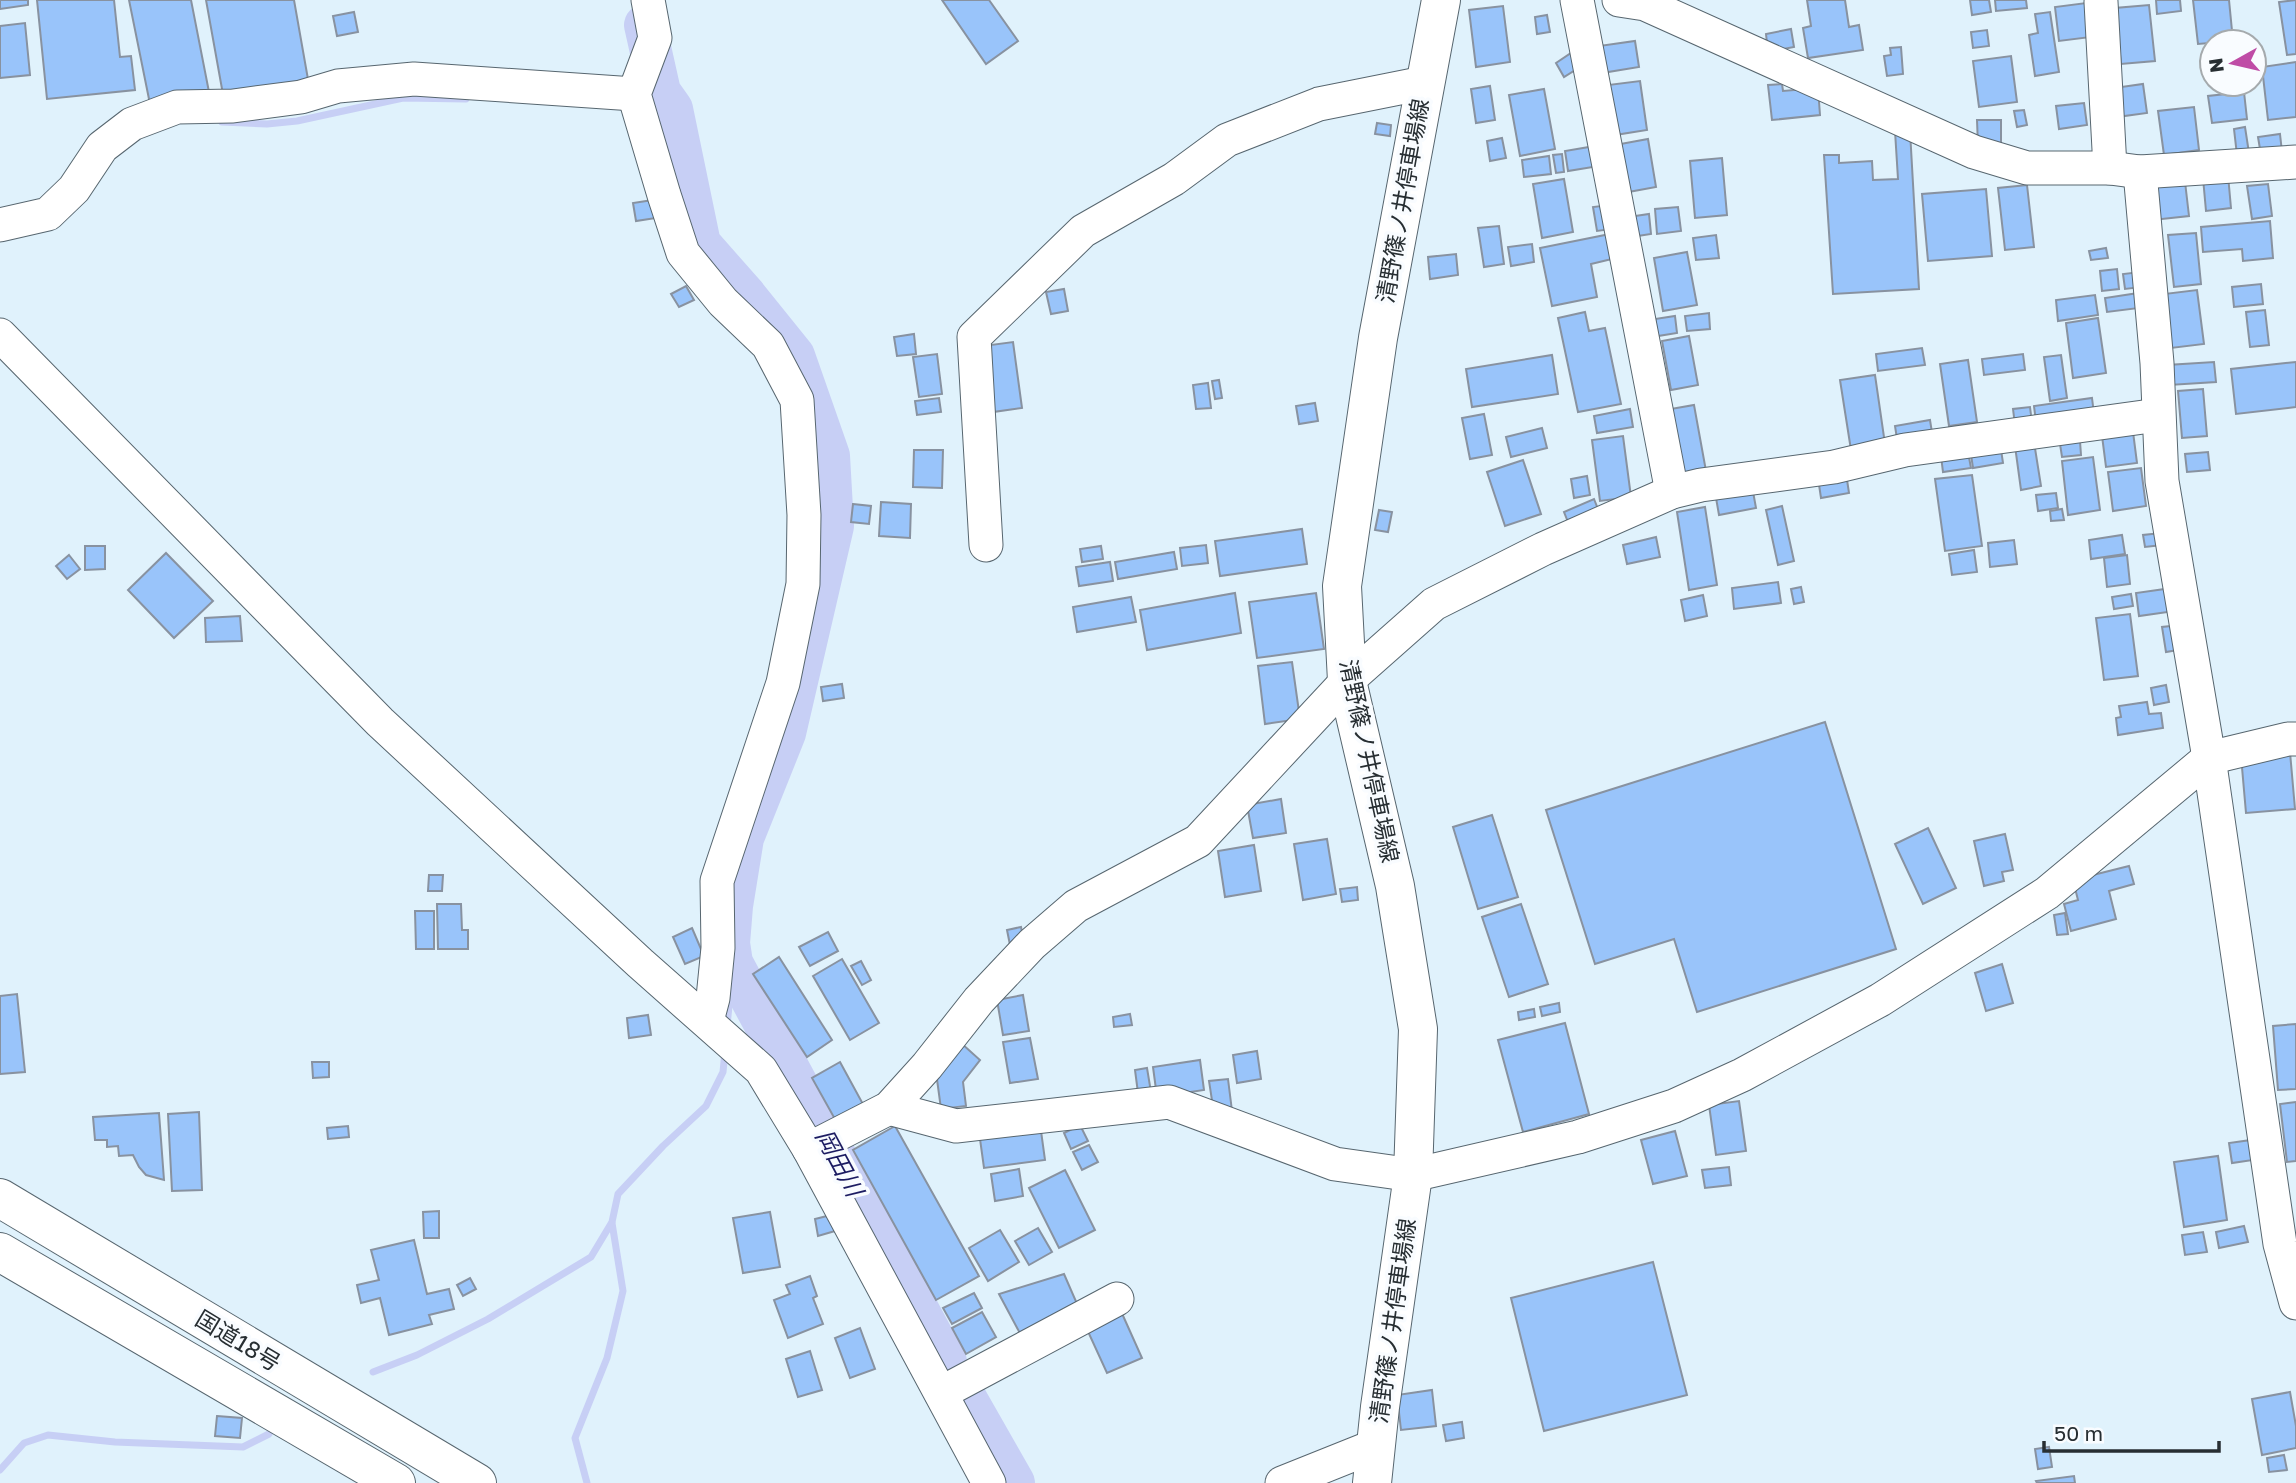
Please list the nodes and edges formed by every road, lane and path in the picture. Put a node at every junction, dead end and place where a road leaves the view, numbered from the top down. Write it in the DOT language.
graph roads {
  1 [pos="648,0"];
  2 [pos="1441,0"];
  3 [pos="1577,0"];
  4 [pos="1639,1"];
  5 [pos="2098,1"];
  6 [pos="1424,83"];
  7 [pos="634,94"];
  8 [pos="2296,162"];
  9 [pos="2125,170"];
  10 [pos="0,225"];
  11 [pos="0,335"];
  12 [pos="2158,415"];
  13 [pos="1672,492"];
  14 [pos="986,545"];
  15 [pos="1347,681"];
  16 [pos="2296,739"];
  17 [pos="2209,758"];
  18 [pos="723,1036"];
  19 [pos="890,1108"];
  20 [pos="820,1143"];
  21 [pos="1413,1175"];
  22 [pos="0,1198"];
  23 [pos="0,1252"];
  24 [pos="1117,1299"];
  25 [pos="2296,1303"];
  26 [pos="941,1393"];
  27 [pos="1377,1445"];
  28 [pos="396,1483"];
  29 [pos="477,1483"];
  30 [pos="989,1483"];
  31 [pos="1282,1483"];
  32 [pos="1372,1483"];
  1 -- 7 [label="street"];
  2 -- 6 [label="main road, 清野篠ノ井停車場線"];
  3 -- 13 [label="street"];
  4 -- 9 [label="street"];
  5 -- 9 [label="street"];
  6 -- 14 [label="street"];
  6 -- 15 [label="main road, 清野篠ノ井停車場線"];
  7 -- 10 [label="street"];
  7 -- 18 [label="street"];
  8 -- 9 [label="street"];
  9 -- 12 [label="street"];
  11 -- 18 [label="street"];
  12 -- 13 [label="street"];
  12 -- 17 [label="street"];
  13 -- 15 [label="street"];
  15 -- 19 [label="street"];
  15 -- 21 [label="main road, 清野篠ノ井停車場線"];
  16 -- 17 [label="street"];
  17 -- 21 [label="street"];
  17 -- 25 [label="street"];
  18 -- 20 [label="street"];
  19 -- 20 [label="street"];
  19 -- 21 [label="street"];
  20 -- 26 [label="street"];
  21 -- 27 [label="main road, 清野篠ノ井停車場線"];
  22 -- 29 [label="main road, 国道18号"];
  23 -- 28 [label="main road, 国道18号"];
  24 -- 26 [label="street"];
  26 -- 30 [label="street"];
  27 -- 31 [label="street"];
  27 -- 32 [label="main road, 清野篠ノ井停車場線"];
}
